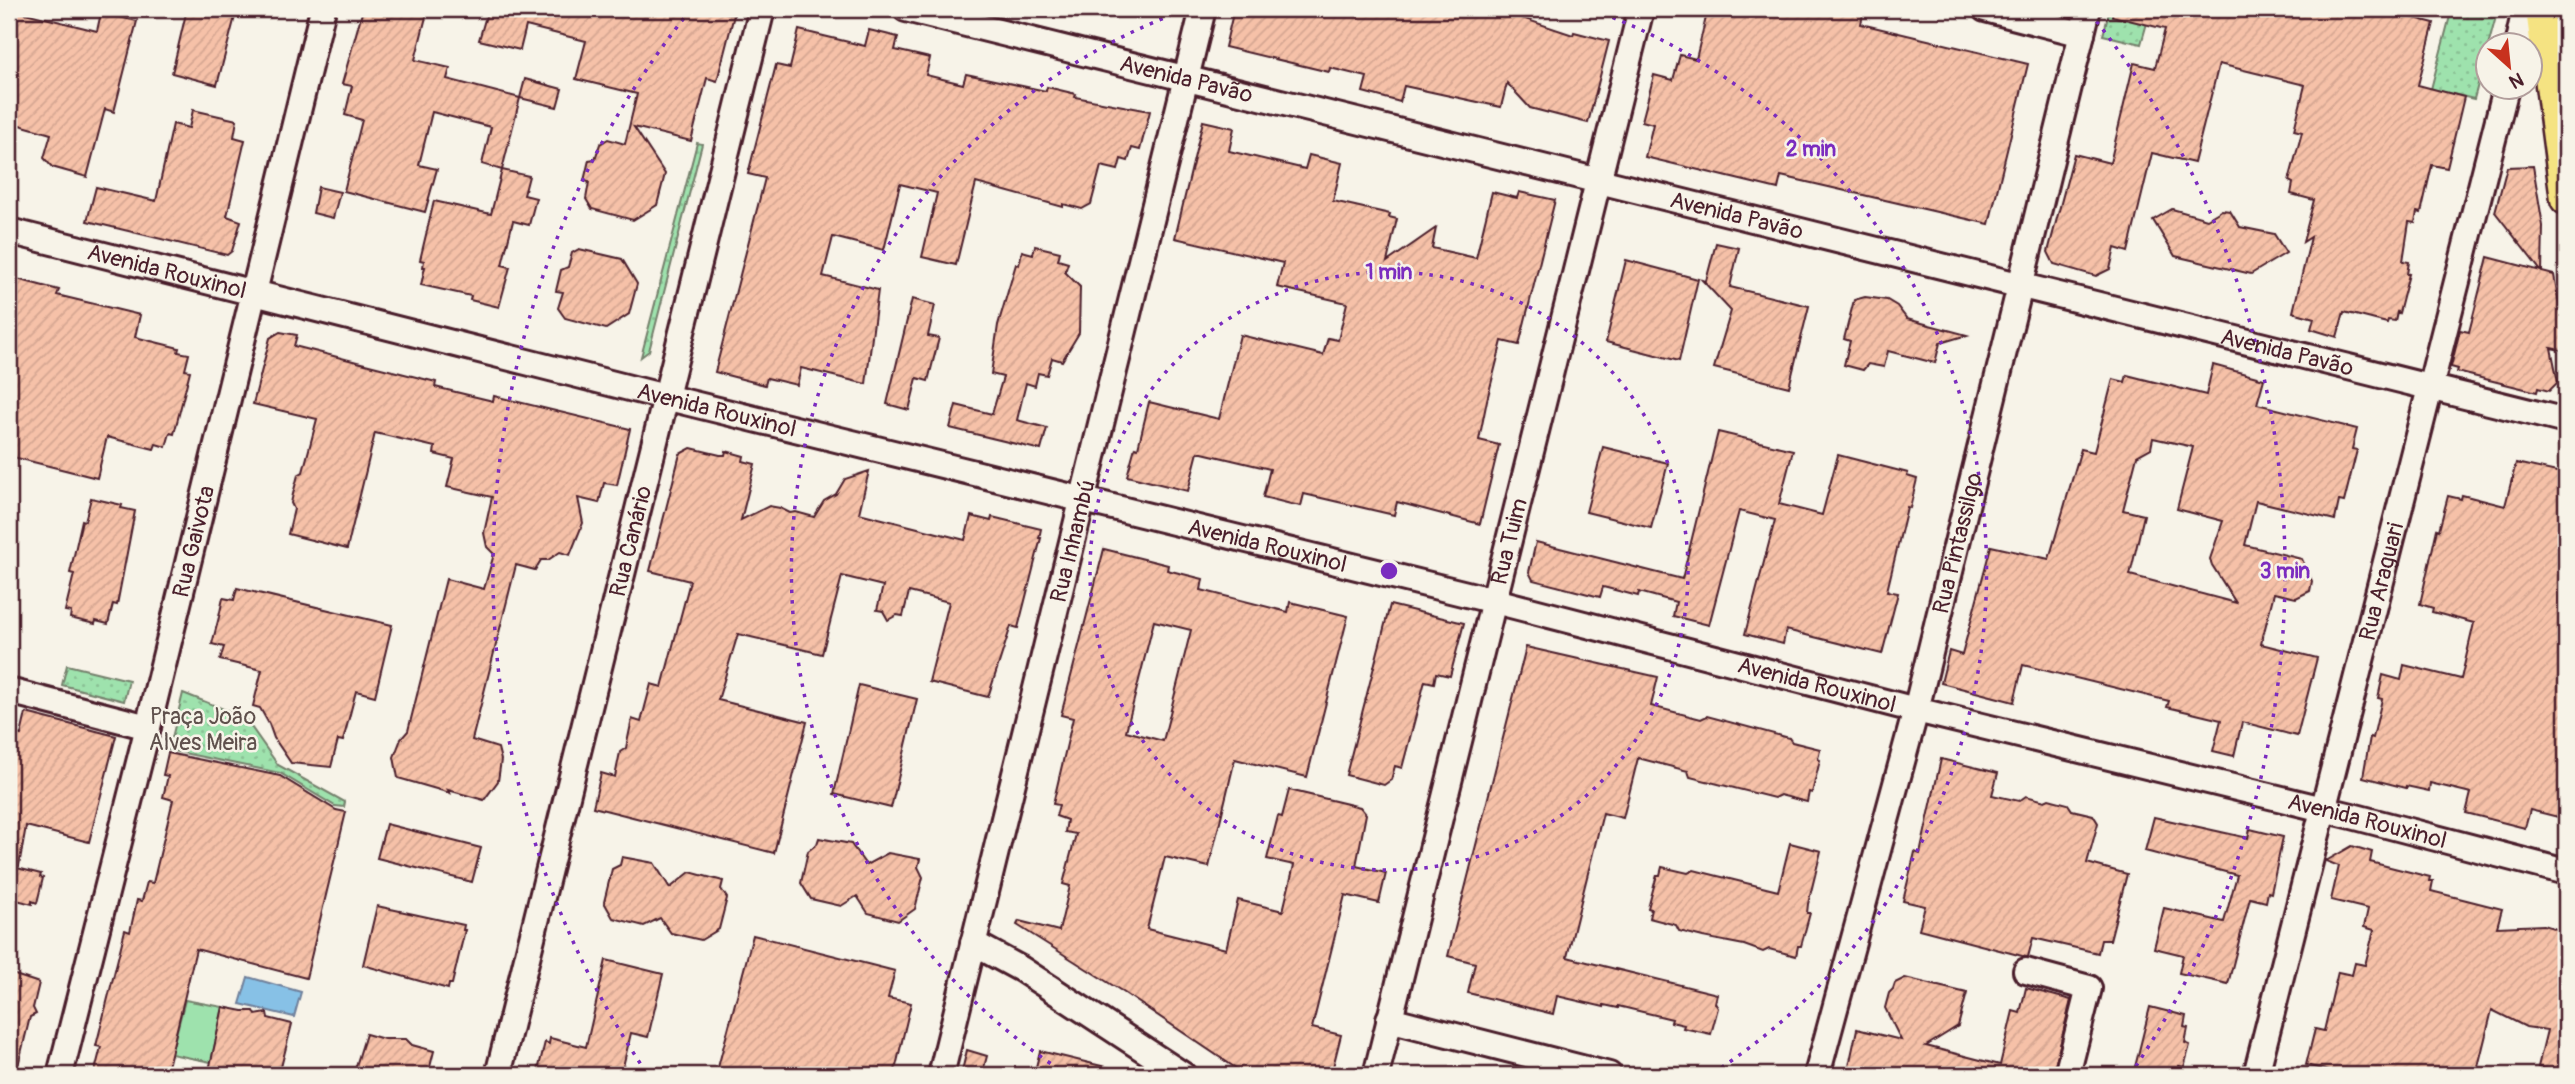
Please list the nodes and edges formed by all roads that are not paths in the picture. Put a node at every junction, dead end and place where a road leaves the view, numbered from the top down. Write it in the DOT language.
graph roads {
  1 [pos="323,9"];
  2 [pos="762,9"];
  3 [pos="906,9"];
  4 [pos="1202,9"];
  5 [pos="1641,9"];
  6 [pos="1985,9"];
  7 [pos="2088,9"];
  8 [pos="2525,9"];
  9 [pos="2541,9"];
  10 [pos="2520,32"];
  11 [pos="2082,34"];
  12 [pos="1185,79"];
  13 [pos="2503,102"];
  14 [pos="1599,180"];
  15 [pos="2566,199"];
  16 [pos="9,231"];
  17 [pos="2021,286"];
  18 [pos="253,292"];
  19 [pos="2429,389"];
  20 [pos="666,397"];
  21 [pos="2566,421"];
  22 [pos="1081,500"];
  23 [pos="1495,601"];
  24 [pos="9,691"];
  25 [pos="1916,710"];
  26 [pos="148,727"];
  27 [pos="2324,809"];
  28 [pos="2566,872"];
  29 [pos="973,943"];
  30 [pos="2026,971"];
  31 [pos="1389,1020"];
  32 [pos="60,1075"];
  33 [pos="498,1075"];
  34 [pos="942,1075"];
  35 [pos="1184,1075"];
  36 [pos="1376,1075"];
  37 [pos="1609,1075"];
  38 [pos="1817,1075"];
  39 [pos="2067,1075"];
  40 [pos="2256,1075"];
  1 -- 18 [label="street, Rua Gaivota"];
  2 -- 20 [label="street, Rua Canário"];
  3 -- 12 [label="street, Avenida Pavão"];
  4 -- 12 [label="street, Rua Inhambú"];
  5 -- 14 [label="street, Rua Tuim"];
  6 -- 11 [label="street"];
  7 -- 11 [label="street, Rua Pintassilgo"];
  8 -- 10 [label="street"];
  9 -- 15 [label="main road"];
  11 -- 17 [label="street, Rua Pintassilgo"];
  12 -- 14 [label="street, Avenida Pavão"];
  12 -- 22 [label="street, Rua Inhambú"];
  13 -- 19 [label="street, Rua Araguari"];
  14 -- 17 [label="street, Avenida Pavão"];
  14 -- 23 [label="street, Rua Tuim"];
  16 -- 18 [label="street, Avenida Rouxinol"];
  17 -- 19 [label="street, Avenida Pavão"];
  17 -- 25 [label="street, Rua Pintassilgo"];
  18 -- 20 [label="street, Avenida Rouxinol"];
  18 -- 26 [label="street, Rua Gaivota"];
  19 -- 21 [label="street, Avenida Pavão"];
  19 -- 27 [label="street, Rua Araguari"];
  20 -- 22 [label="street, Avenida Rouxinol"];
  20 -- 33 [label="street, Rua Canário"];
  22 -- 23 [label="street, Avenida Rouxinol"];
  22 -- 29 [label="street, Rua Inhambú"];
  23 -- 25 [label="street, Avenida Rouxinol"];
  23 -- 31 [label="street, Rua Tuim"];
  24 -- 26 [label="street"];
  25 -- 27 [label="street, Avenida Rouxinol"];
  25 -- 38 [label="street, Rua Pintassilgo"];
  26 -- 32 [label="street, Rua Gaivota"];
  27 -- 28 [label="street, Avenida Rouxinol"];
  27 -- 40 [label="street, Rua Araguari"];
  29 -- 34 [label="street, Rua Inhambú"];
  29 -- 35 [label="street"];
  30 -- 39 [label="street"];
  31 -- 36 [label="street, Rua Tuim"];
  31 -- 37 [label="street"];
}
